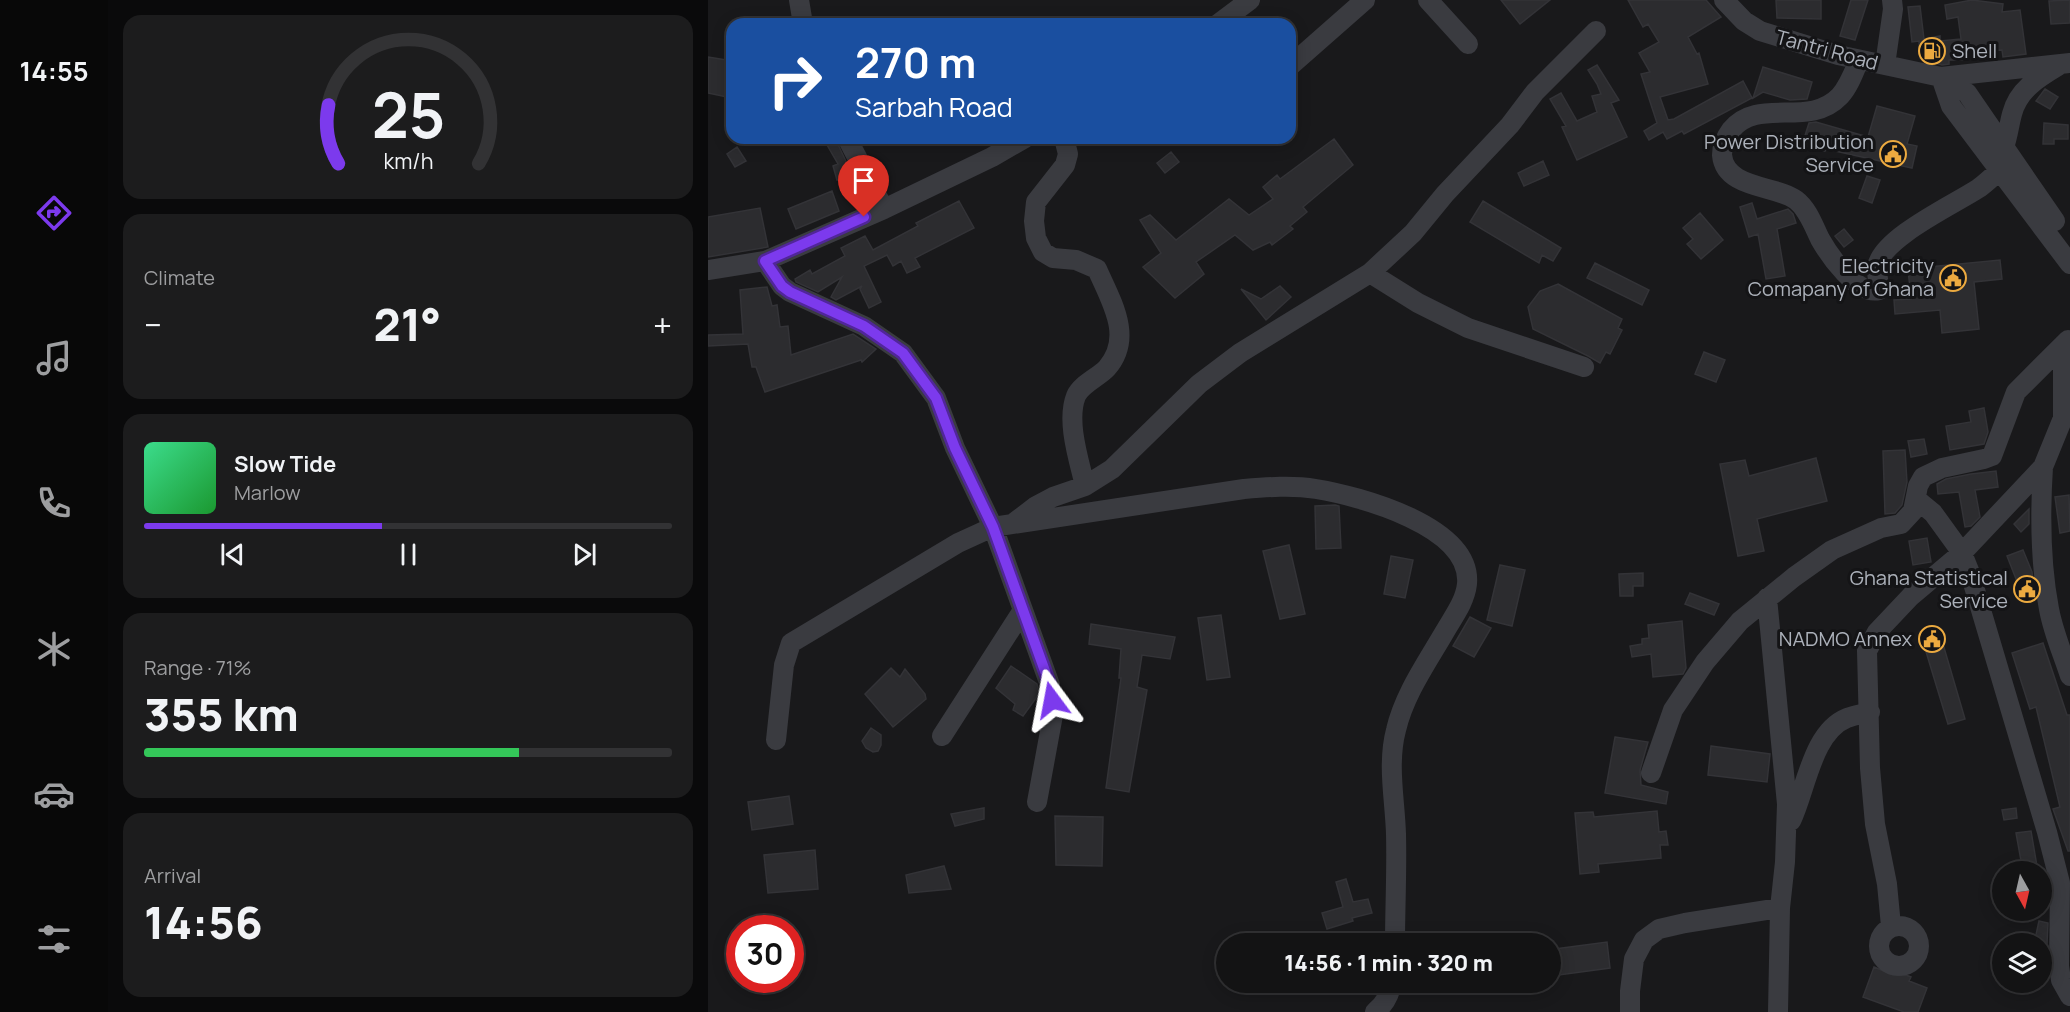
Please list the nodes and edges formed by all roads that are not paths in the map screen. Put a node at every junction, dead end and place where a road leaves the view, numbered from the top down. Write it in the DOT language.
graph roads {
  1 [pos="800,0"];
  2 [pos="1365,0"];
  3 [pos="1428,0"];
  4 [pos="1724,0"];
  5 [pos="1892,0"];
  6 [pos="802,18"];
  7 [pos="1596,31"];
  8 [pos="1468,44"];
  9 [pos="1859,60"];
  10 [pos="1296,61"];
  11 [pos="2066,64"];
  12 [pos="1885,65"];
  13 [pos="1941,77"];
  14 [pos="850,144"];
  15 [pos="1015,144"];
  16 [pos="1066,144"];
  17 [pos="2004,147"];
  18 [pos="2000,170"];
  19 [pos="884,209"];
  20 [pos="2070,242"];
  21 [pos="765,261"];
  22 [pos="2070,264"];
  23 [pos="708,270"];
  24 [pos="1370,273"];
  25 [pos="2067,342"];
  26 [pos="1584,367"];
  27 [pos="2043,467"];
  28 [pos="1085,486"];
  29 [pos="1916,499"];
  30 [pos="1013,524"];
  31 [pos="993,527"];
  32 [pos="1962,553"];
  33 [pos="1767,598"];
  34 [pos="1023,610"];
  35 [pos="2070,676"];
  36 [pos="1870,712"];
  37 [pos="942,736"];
  38 [pos="776,740"];
  39 [pos="1651,773"];
  40 [pos="1036,802"];
  41 [pos="1788,827"];
  42 [pos="2065,879"];
  43 [pos="1780,908"];
  44 [pos="1892,926"];
  45 [pos="1395,933"];
  46 [pos="1389,993"];
  47 [pos="2070,996"];
  48 [pos="1375,1012"];
  49 [pos="1630,1012"];
  50 [pos="1778,1012"];
  1 -- 6 [label="street"];
  2 -- 10 [label="street"];
  3 -- 8 [label="street"];
  4 -- 9 [label="street, Tantri Road"];
  5 -- 12 [label="street"];
  7 -- 24 [label="street"];
  9 -- 12 [label="street, Tantri Road"];
  9 -- 18 [label="street"];
  11 -- 13 [label="street"];
  11 -- 17 [label="street"];
  12 -- 13 [label="street, Tantri Road"];
  13 -- 17 [label="street"];
  13 -- 18 [label="street"];
  14 -- 19 [label="street"];
  15 -- 19 [label="street"];
  16 -- 28 [label="street"];
  17 -- 20 [label="street"];
  18 -- 22 [label="street"];
  19 -- 21 [label="street"];
  21 -- 23 [label="street"];
  21 -- 31 [label="street"];
  24 -- 26 [label="street"];
  24 -- 28 [label="street"];
  25 -- 27 [label="street"];
  25 -- 29 [label="street"];
  27 -- 32 [label="street"];
  27 -- 35 [label="street"];
  28 -- 30 [label="street"];
  29 -- 32 [label="street"];
  29 -- 33 [label="street"];
  30 -- 31 [label="street"];
  30 -- 45 [label="street"];
  31 -- 34 [label="street"];
  31 -- 38 [label="street"];
  32 -- 36 [label="street"];
  32 -- 42 [label="street"];
  33 -- 39 [label="street"];
  33 -- 41 [label="street"];
  34 -- 37 [label="street"];
  34 -- 40 [label="street"];
  36 -- 41 [label="street"];
  36 -- 44 [label="street"];
  41 -- 43 [label="street"];
  42 -- 47 [label="street"];
  43 -- 49 [label="street"];
  43 -- 50 [label="street"];
  46 -- 48 [label="street"];
}
